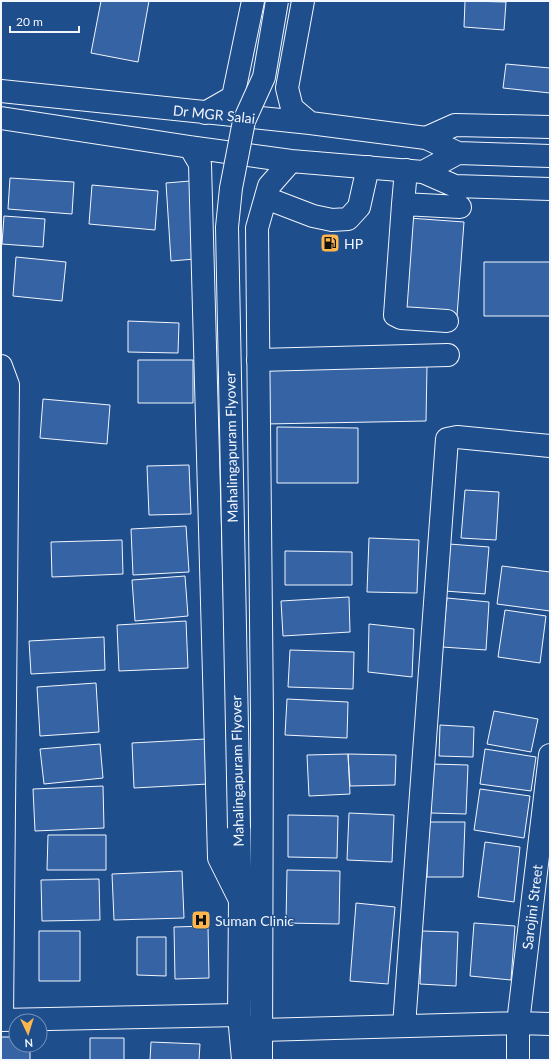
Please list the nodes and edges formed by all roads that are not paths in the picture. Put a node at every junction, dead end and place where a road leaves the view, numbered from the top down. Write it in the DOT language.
graph roads {
  1 [pos="253,1"];
  2 [pos="277,1"];
  3 [pos="303,1"];
  4 [pos="249,23"];
  5 [pos="297,33"];
  6 [pos="1,91"];
  7 [pos="205,113"];
  8 [pos="1,118"];
  9 [pos="310,123"];
  10 [pos="550,127"];
  11 [pos="426,138"];
  12 [pos="190,147"];
  13 [pos="462,153"];
  14 [pos="550,156"];
  15 [pos="291,161"];
  16 [pos="368,167"];
  17 [pos="414,171"];
  18 [pos="550,189"];
  19 [pos="266,198"];
  20 [pos="402,204"];
  21 [pos="460,207"];
  22 [pos="447,321"];
  23 [pos="448,355"];
  24 [pos="258,360"];
  25 [pos="1,366"];
  26 [pos="550,446"];
  27 [pos="550,755"];
  28 [pos="240,900"];
  29 [pos="1,1020"];
  30 [pos="518,1023"];
  31 [pos="550,1024"];
  32 [pos="247,1026"];
  33 [pos="404,1026"];
  34 [pos="240,1060"];
  35 [pos="243,1060"];
  36 [pos="261,1060"];
  37 [pos="518,1060"];
  1 -- 4 [label="main road"];
  2 -- 28 [label="main road, Mahalingapuram Flyover, bridge"];
  3 -- 5 [label="main road"];
  4 -- 5 [label="main road"];
  4 -- 7 [label="main road"];
  5 -- 9 [label="main road"];
  6 -- 7 [label="main road, Dr MGR Salai"];
  7 -- 9 [label="main road, Dr MGR Salai"];
  8 -- 12 [label="main road"];
  9 -- 11 [label="main road, Dr MGR Salai"];
  10 -- 11 [label="main road"];
  11 -- 13 [label="main road"];
  12 -- 15 [label="main road"];
  12 -- 28 [label="main road"];
  13 -- 14 [label="main road"];
  13 -- 17 [label="main road"];
  15 -- 16 [label="main road"];
  15 -- 19 [label="main road"];
  16 -- 17 [label="main road"];
  16 -- 19 [label="main road"];
  17 -- 18 [label="main road"];
  17 -- 20 [label="main road"];
  19 -- 24 [label="main road"];
  20 -- 21 [label="main road"];
  20 -- 22 [label="main road"];
  23 -- 24 [label="main road"];
  24 -- 32 [label="main road"];
  25 -- 29 [label="main road"];
  26 -- 33 [label="main road"];
  27 -- 30 [label="main road, Sarojini Street"];
  28 -- 32 [label="main road, Mahalingapuram Flyover"];
  29 -- 32 [label="main road"];
  30 -- 31 [label="main road"];
  30 -- 33 [label="main road"];
  30 -- 37 [label="main road, Sarojini Street"];
  32 -- 33 [label="main road"];
  32 -- 34 [label="main road"];
  32 -- 35 [label="main road"];
  32 -- 36 [label="main road"];
}
